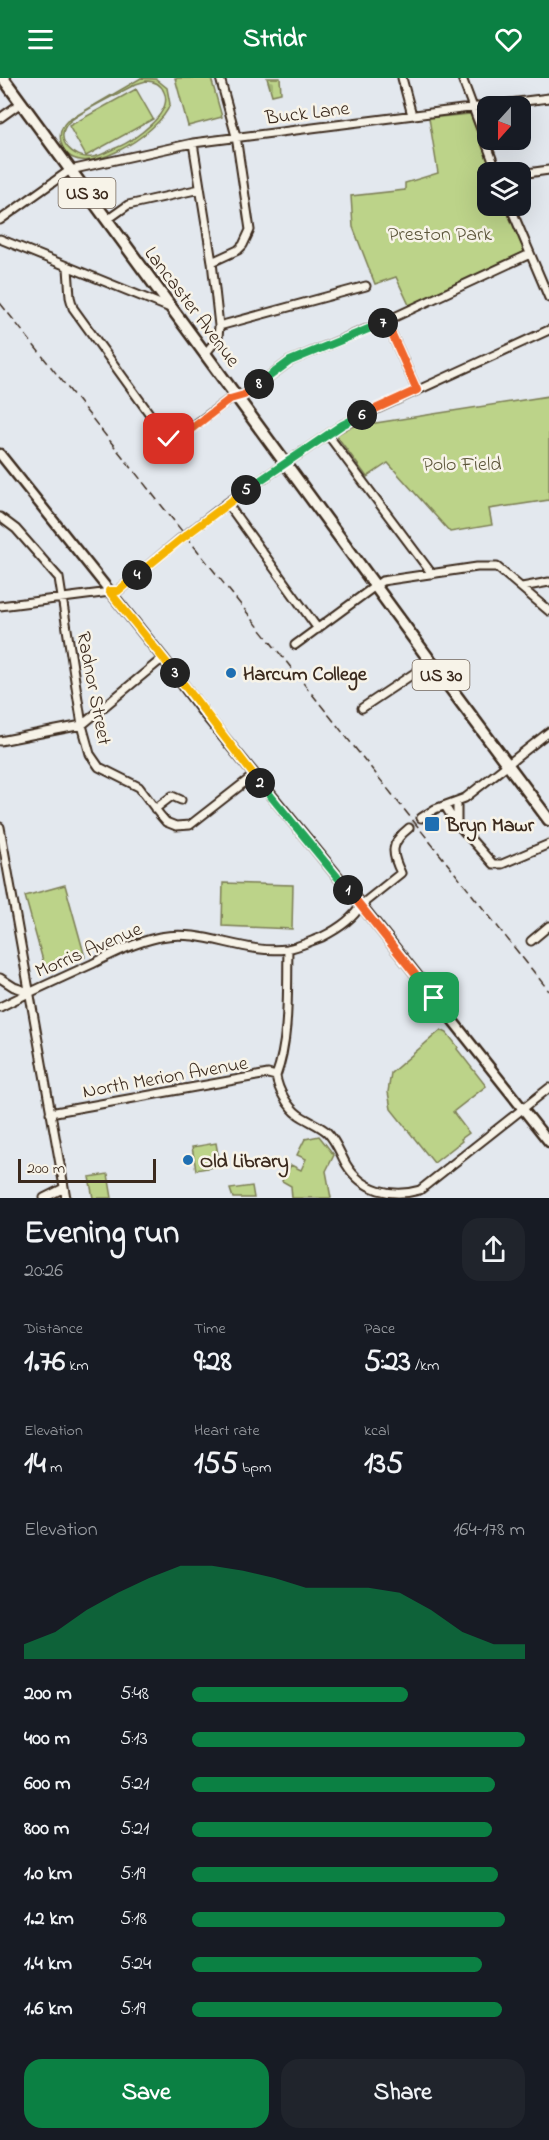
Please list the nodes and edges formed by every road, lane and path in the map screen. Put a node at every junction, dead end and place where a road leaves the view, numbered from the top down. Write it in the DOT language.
graph roads {
  1 [pos="3,78"];
  2 [pos="220,78"];
  3 [pos="402,78"];
  4 [pos="462,78"];
  5 [pos="549,98"];
  6 [pos="21,103"];
  7 [pos="472,108"];
  8 [pos="412,115"];
  9 [pos="0,117"];
  10 [pos="236,136"];
  11 [pos="193,142"];
  12 [pos="493,162"];
  13 [pos="70,170"];
  14 [pos="549,170"];
  15 [pos="531,172"];
  16 [pos="200,189"];
  17 [pos="514,216"];
  18 [pos="0,220"];
  19 [pos="107,220"];
  20 [pos="0,239"];
  21 [pos="530,254"];
  22 [pos="212,262"];
  23 [pos="68,268"];
  24 [pos="366,286"];
  25 [pos="549,298"];
  26 [pos="171,308"];
  27 [pos="386,321"];
  28 [pos="219,326"];
  29 [pos="549,330"];
  30 [pos="205,354"];
  31 [pos="417,390"];
  32 [pos="238,398"];
  33 [pos="328,435"];
  34 [pos="0,454"];
  35 [pos="286,464"];
  36 [pos="227,503"];
  37 [pos="0,517"];
  38 [pos="432,574"];
  39 [pos="549,582"];
  40 [pos="375,584"];
  41 [pos="522,587"];
  42 [pos="109,591"];
  43 [pos="60,598"];
  44 [pos="0,606"];
  45 [pos="549,611"];
  46 [pos="318,629"];
  47 [pos="295,645"];
  48 [pos="163,657"];
  49 [pos="431,662"];
  50 [pos="362,708"];
  51 [pos="82,725"];
  52 [pos="549,732"];
  53 [pos="0,741"];
  54 [pos="508,765"];
  55 [pos="254,775"];
  56 [pos="181,800"];
  57 [pos="457,802"];
  58 [pos="445,806"];
  59 [pos="155,809"];
  60 [pos="421,818"];
  61 [pos="549,819"];
  62 [pos="457,824"];
  63 [pos="0,827"];
  64 [pos="409,828"];
  65 [pos="549,844"];
  66 [pos="361,905"];
  67 [pos="548,928"];
  68 [pos="531,941"];
  69 [pos="288,949"];
  70 [pos="0,978"];
  71 [pos="29,992"];
  72 [pos="0,1007"];
  73 [pos="276,1076"];
  74 [pos="549,1088"];
  75 [pos="523,1109"];
  76 [pos="50,1113"];
  77 [pos="549,1142"];
  78 [pos="64,1188"];
  79 [pos="44,1198"];
  80 [pos="66,1198"];
  81 [pos="388,1198"];
  1 -- 6 [label="highway, Lancaster Avenue / US 30"];
  2 -- 10 [label="street"];
  3 -- 8 [label="street"];
  4 -- 7 [label="street"];
  5 -- 7 [label="street, Buck Lane"];
  6 -- 9 [label="street"];
  6 -- 13 [label="highway, Lancaster Avenue / US 30"];
  7 -- 8 [label="street, Buck Lane"];
  7 -- 12 [label="street"];
  8 -- 10 [label="street, Buck Lane"];
  10 -- 11 [label="street, Buck Lane"];
  10 -- 22 [label="street"];
  11 -- 13 [label="street, Buck Lane"];
  11 -- 16 [label="street"];
  13 -- 18 [label="street"];
  13 -- 19 [label="highway, Lancaster Avenue / US 30"];
  14 -- 15 [label="street"];
  16 -- 19 [label="street"];
  16 -- 22 [label="street"];
  17 -- 21 [label="street"];
  19 -- 26 [label="highway, Lancaster Avenue / US 30"];
  20 -- 23 [label="street"];
  21 -- 25 [label="street"];
  21 -- 27 [label="street"];
  22 -- 28 [label="street"];
  23 -- 26 [label="street"];
  23 -- 32 [label="street"];
  24 -- 28 [label="street"];
  26 -- 30 [label="highway, Lancaster Avenue / US 30"];
  27 -- 31 [label="street"];
  27 -- 32 [label="street"];
  28 -- 30 [label="street"];
  29 -- 31 [label="street"];
  30 -- 32 [label="highway, Lancaster Avenue / US 30"];
  31 -- 33 [label="street"];
  32 -- 35 [label="highway, Lancaster Avenue / US 30"];
  33 -- 35 [label="street"];
  33 -- 38 [label="street"];
  34 -- 42 [label="main road"];
  35 -- 36 [label="street"];
  35 -- 40 [label="highway, Lancaster Avenue / US 30"];
  36 -- 42 [label="street, bridge"];
  36 -- 46 [label="street"];
  37 -- 43 [label="street, Radnor Street"];
  38 -- 40 [label="street"];
  38 -- 41 [label="street"];
  39 -- 41 [label="street"];
  40 -- 46 [label="street"];
  40 -- 49 [label="highway, US 30"];
  41 -- 45 [label="street"];
  42 -- 43 [label="street"];
  42 -- 48 [label="main road"];
  43 -- 44 [label="street"];
  43 -- 51 [label="street, Radnor Street"];
  46 -- 47 [label="street"];
  48 -- 51 [label="street"];
  48 -- 55 [label="main road"];
  49 -- 50 [label="street"];
  49 -- 54 [label="highway, US 30"];
  51 -- 53 [label="street"];
  51 -- 59 [label="street, Radnor Street"];
  52 -- 54 [label="street"];
  54 -- 57 [label="street"];
  54 -- 61 [label="highway, US 30"];
  55 -- 59 [label="street, Radnor Street"];
  55 -- 66 [label="main road"];
  56 -- 59 [label="street"];
  57 -- 58 [label="street"];
  57 -- 62 [label="street"];
  58 -- 60 [label="street"];
  58 -- 62 [label="street"];
  62 -- 65 [label="street"];
  63 -- 71 [label="street"];
  64 -- 66 [label="street, Morris Avenue"];
  66 -- 69 [label="street, Morris Avenue"];
  66 -- 75 [label="main road"];
  67 -- 68 [label="street"];
  69 -- 71 [label="street, Morris Avenue"];
  69 -- 73 [label="street"];
  70 -- 71 [label="street"];
  71 -- 72 [label="street, Morris Avenue"];
  71 -- 76 [label="street"];
  73 -- 76 [label="street, North Merion Avenue"];
  73 -- 81 [label="street, North Merion Avenue"];
  74 -- 75 [label="street, North Merion Avenue"];
  75 -- 77 [label="main road"];
  75 -- 81 [label="street, North Merion Avenue"];
  76 -- 78 [label="street"];
  78 -- 79 [label="street"];
  78 -- 80 [label="street"];
}
